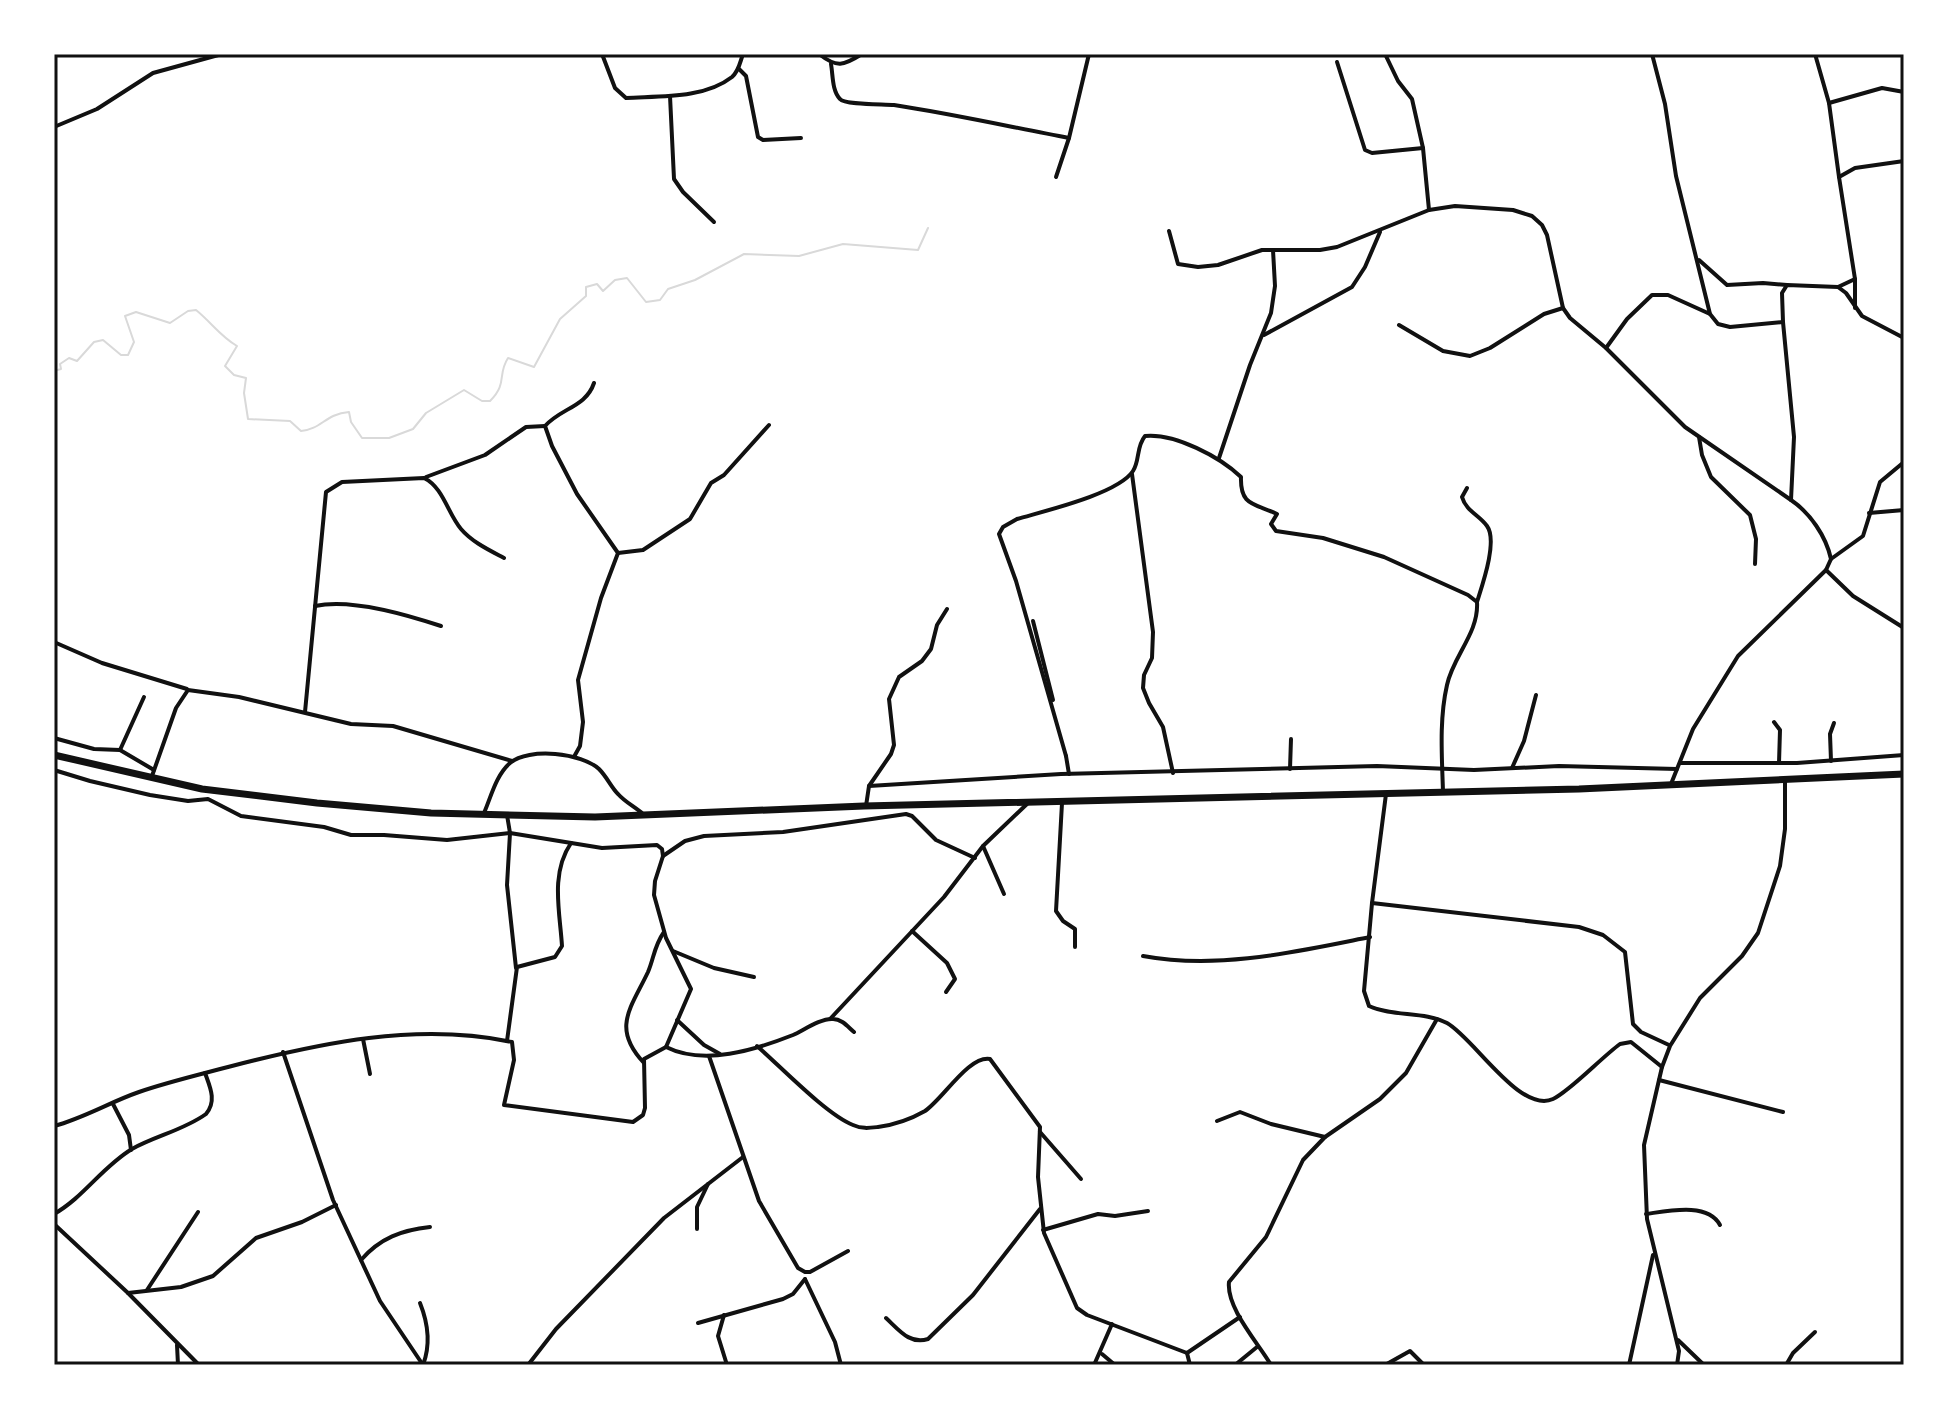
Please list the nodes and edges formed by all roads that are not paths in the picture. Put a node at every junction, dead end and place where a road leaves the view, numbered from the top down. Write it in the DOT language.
graph roads {
  1 [pos="222,54"];
  2 [pos="602,54"];
  3 [pos="743,54"];
  4 [pos="819,54"];
  5 [pos="862,54"];
  6 [pos="1089,54"];
  7 [pos="1385,54"];
  8 [pos="1652,54"];
  9 [pos="1815,54"];
  10 [pos="1337,62"];
  11 [pos="831,64"];
  12 [pos="739,69"];
  13 [pos="1904,92"];
  14 [pos="670,96"];
  15 [pos="1829,103"];
  16 [pos="54,127"];
  17 [pos="801,138"];
  18 [pos="1069,138"];
  19 [pos="1423,148"];
  20 [pos="1904,161"];
  21 [pos="1056,177"];
  22 [pos="1839,177"];
  23 [pos="1429,210"];
  24 [pos="714,222"];
  25 [pos="1381,229"];
  26 [pos="1169,231"];
  27 [pos="1273,250"];
  28 [pos="1698,258"];
  29 [pos="1855,279"];
  30 [pos="1787,285"];
  31 [pos="1838,287"];
  32 [pos="1563,308"];
  33 [pos="1855,308"];
  34 [pos="1710,314"];
  35 [pos="1783,322"];
  36 [pos="1399,325"];
  37 [pos="1264,335"];
  38 [pos="1904,338"];
  39 [pos="1606,348"];
  40 [pos="594,383"];
  41 [pos="769,425"];
  42 [pos="545,426"];
  43 [pos="1699,437"];
  44 [pos="1219,458"];
  45 [pos="1904,462"];
  46 [pos="1132,474"];
  47 [pos="424,478"];
  48 [pos="1467,488"];
  49 [pos="1791,500"];
  50 [pos="1904,510"];
  51 [pos="1869,513"];
  52 [pos="618,553"];
  53 [pos="504,558"];
  54 [pos="1831,559"];
  55 [pos="1755,564"];
  56 [pos="1826,570"];
  57 [pos="1477,602"];
  58 [pos="315,606"];
  59 [pos="947,609"];
  60 [pos="1033,621"];
  61 [pos="441,626"];
  62 [pos="1904,628"];
  63 [pos="54,642"];
  64 [pos="188,690"];
  65 [pos="1536,695"];
  66 [pos="144,697"];
  67 [pos="305,712"];
  68 [pos="1774,722"];
  69 [pos="1834,723"];
  70 [pos="54,738"];
  71 [pos="1291,739"];
  72 [pos="120,750"];
  73 [pos="54,755"];
  74 [pos="575,755"];
  75 [pos="1904,755"];
  76 [pos="1066,756"];
  77 [pos="512,761"];
  78 [pos="1831,761"];
  79 [pos="1680,763"];
  80 [pos="1779,763"];
  81 [pos="1512,768"];
  82 [pos="1290,769"];
  83 [pos="1442,769"];
  84 [pos="1677,769"];
  85 [pos="54,770"];
  86 [pos="1173,773"];
  87 [pos="152,774"];
  88 [pos="1069,774"];
  89 [pos="1904,774"];
  90 [pos="1785,780"];
  91 [pos="1671,784"];
  92 [pos="869,786"];
  93 [pos="1443,792"];
  94 [pos="1386,794"];
  95 [pos="1062,803"];
  96 [pos="1027,804"];
  97 [pos="866,806"];
  98 [pos="484,815"];
  99 [pos="507,815"];
  100 [pos="645,815"];
  101 [pos="510,833"];
  102 [pos="571,843"];
  103 [pos="983,846"];
  104 [pos="663,856"];
  105 [pos="975,858"];
  106 [pos="1004,894"];
  107 [pos="1372,903"];
  108 [pos="912,931"];
  109 [pos="664,932"];
  110 [pos="1370,937"];
  111 [pos="1075,947"];
  112 [pos="672,951"];
  113 [pos="1143,956"];
  114 [pos="516,970"];
  115 [pos="754,977"];
  116 [pos="946,992"];
  117 [pos="830,1019"];
  118 [pos="1437,1019"];
  119 [pos="676,1020"];
  120 [pos="854,1032"];
  121 [pos="363,1039"];
  122 [pos="507,1041"];
  123 [pos="757,1046"];
  124 [pos="1670,1046"];
  125 [pos="666,1047"];
  126 [pos="283,1052"];
  127 [pos="722,1055"];
  128 [pos="709,1056"];
  129 [pos="644,1063"];
  130 [pos="1662,1067"];
  131 [pos="205,1073"];
  132 [pos="370,1074"];
  133 [pos="1659,1080"];
  134 [pos="113,1104"];
  135 [pos="1783,1112"];
  136 [pos="1217,1121"];
  137 [pos="54,1126"];
  138 [pos="1040,1132"];
  139 [pos="1325,1137"];
  140 [pos="131,1150"];
  141 [pos="743,1157"];
  142 [pos="1081,1179"];
  143 [pos="709,1182"];
  144 [pos="336,1205"];
  145 [pos="1040,1209"];
  146 [pos="1148,1211"];
  147 [pos="198,1212"];
  148 [pos="54,1214"];
  149 [pos="1646,1214"];
  150 [pos="54,1224"];
  151 [pos="1720,1225"];
  152 [pos="430,1227"];
  153 [pos="697,1229"];
  154 [pos="1043,1230"];
  155 [pos="848,1251"];
  156 [pos="1653,1253"];
  157 [pos="361,1260"];
  158 [pos="802,1271"];
  159 [pos="805,1279"];
  160 [pos="145,1292"];
  161 [pos="128,1293"];
  162 [pos="420,1303"];
  163 [pos="724,1315"];
  164 [pos="1240,1317"];
  165 [pos="886,1318"];
  166 [pos="698,1323"];
  167 [pos="1112,1324"];
  168 [pos="1815,1332"];
  169 [pos="1676,1338"];
  170 [pos="177,1345"];
  171 [pos="1257,1347"];
  172 [pos="1101,1353"];
  173 [pos="1187,1353"];
  174 [pos="178,1365"];
  175 [pos="199,1365"];
  176 [pos="423,1365"];
  177 [pos="528,1365"];
  178 [pos="727,1365"];
  179 [pos="841,1365"];
  180 [pos="1094,1365"];
  181 [pos="1115,1365"];
  182 [pos="1190,1365"];
  183 [pos="1235,1365"];
  184 [pos="1271,1365"];
  185 [pos="1385,1365"];
  186 [pos="1424,1365"];
  187 [pos="1629,1365"];
  188 [pos="1677,1365"];
  189 [pos="1704,1365"];
  190 [pos="1786,1365"];
  1 -- 16 [label="street"];
  2 -- 14 [label="street"];
  3 -- 12 [label="street"];
  4 -- 11 [label="street"];
  5 -- 11 [label="street"];
  6 -- 18 [label="street"];
  7 -- 19 [label="street"];
  8 -- 28 [label="street"];
  9 -- 15 [label="street"];
  10 -- 19 [label="street"];
  11 -- 18 [label="street"];
  12 -- 14 [label="street"];
  12 -- 17 [label="street"];
  13 -- 15 [label="street"];
  14 -- 24 [label="street"];
  15 -- 22 [label="street"];
  18 -- 21 [label="street"];
  19 -- 23 [label="street"];
  20 -- 22 [label="street"];
  22 -- 29 [label="street"];
  23 -- 25 [label="street"];
  23 -- 32 [label="street"];
  25 -- 27 [label="street"];
  25 -- 37 [label="street"];
  26 -- 27 [label="street"];
  27 -- 37 [label="street"];
  28 -- 30 [label="street"];
  28 -- 34 [label="street"];
  29 -- 31 [label="street"];
  29 -- 33 [label="street"];
  30 -- 31 [label="street"];
  30 -- 35 [label="street"];
  31 -- 33 [label="street"];
  32 -- 36 [label="street"];
  32 -- 39 [label="street"];
  33 -- 38 [label="street"];
  34 -- 35 [label="street"];
  34 -- 39 [label="street"];
  35 -- 49 [label="street"];
  37 -- 44 [label="street"];
  39 -- 43 [label="street"];
  40 -- 42 [label="street"];
  41 -- 52 [label="street"];
  42 -- 47 [label="street"];
  42 -- 52 [label="street"];
  43 -- 49 [label="street"];
  43 -- 55 [label="street"];
  44 -- 46 [label="street"];
  44 -- 57 [label="street"];
  45 -- 51 [label="street"];
  46 -- 76 [label="street"];
  46 -- 86 [label="street"];
  47 -- 53 [label="street"];
  47 -- 58 [label="street"];
  48 -- 57 [label="street"];
  49 -- 54 [label="street"];
  50 -- 51 [label="street"];
  51 -- 54 [label="street"];
  52 -- 74 [label="street"];
  54 -- 56 [label="street"];
  56 -- 62 [label="street"];
  56 -- 79 [label="street"];
  57 -- 83 [label="street"];
  58 -- 61 [label="street"];
  58 -- 67 [label="street"];
  59 -- 92 [label="street"];
  60 -- 76 [label="street"];
  63 -- 64 [label="street"];
  64 -- 67 [label="street"];
  64 -- 87 [label="street"];
  65 -- 81 [label="street"];
  66 -- 72 [label="street"];
  67 -- 77 [label="street"];
  68 -- 80 [label="street"];
  69 -- 78 [label="street"];
  70 -- 72 [label="street"];
  71 -- 82 [label="street"];
  72 -- 87 [label="street"];
  73 -- 87 [label="highway"];
  74 -- 77 [label="street"];
  74 -- 100 [label="street"];
  75 -- 78 [label="street"];
  76 -- 88 [label="street"];
  77 -- 98 [label="street"];
  78 -- 80 [label="street"];
  79 -- 80 [label="street"];
  79 -- 84 [label="street"];
  81 -- 83 [label="street"];
  81 -- 84 [label="street"];
  82 -- 83 [label="street"];
  82 -- 86 [label="street"];
  83 -- 93 [label="street"];
  84 -- 91 [label="street"];
  85 -- 101 [label="street"];
  86 -- 88 [label="street"];
  87 -- 98 [label="highway"];
  88 -- 92 [label="street"];
  89 -- 90 [label="highway"];
  90 -- 91 [label="highway"];
  90 -- 124 [label="street"];
  91 -- 93 [label="highway"];
  92 -- 97 [label="street"];
  93 -- 94 [label="highway"];
  94 -- 95 [label="highway"];
  94 -- 107 [label="street"];
  95 -- 96 [label="highway"];
  95 -- 111 [label="street"];
  96 -- 97 [label="highway"];
  96 -- 103 [label="street"];
  97 -- 100 [label="highway"];
  98 -- 99 [label="highway"];
  99 -- 100 [label="highway"];
  99 -- 101 [label="street"];
  101 -- 102 [label="street"];
  101 -- 114 [label="street"];
  102 -- 104 [label="street"];
  102 -- 114 [label="street"];
  103 -- 105 [label="street"];
  103 -- 106 [label="street"];
  104 -- 105 [label="street"];
  104 -- 109 [label="street"];
  105 -- 108 [label="street"];
  107 -- 110 [label="street"];
  107 -- 124 [label="street"];
  108 -- 116 [label="street"];
  108 -- 117 [label="street"];
  109 -- 112 [label="street"];
  109 -- 129 [label="street"];
  110 -- 113 [label="street"];
  110 -- 118 [label="street"];
  112 -- 115 [label="street"];
  112 -- 119 [label="street"];
  114 -- 122 [label="street"];
  117 -- 120 [label="street"];
  117 -- 123 [label="street"];
  118 -- 130 [label="street"];
  118 -- 139 [label="street"];
  119 -- 125 [label="street"];
  119 -- 127 [label="street"];
  121 -- 122 [label="street"];
  121 -- 126 [label="street"];
  121 -- 132 [label="street"];
  122 -- 129 [label="street"];
  123 -- 127 [label="street"];
  123 -- 138 [label="street"];
  124 -- 130 [label="street"];
  125 -- 128 [label="street"];
  125 -- 129 [label="street"];
  126 -- 131 [label="street"];
  126 -- 144 [label="street"];
  127 -- 128 [label="street"];
  128 -- 141 [label="street"];
  130 -- 133 [label="street"];
  131 -- 134 [label="street"];
  131 -- 140 [label="street"];
  133 -- 135 [label="street"];
  133 -- 149 [label="street"];
  134 -- 137 [label="street"];
  134 -- 140 [label="street"];
  136 -- 139 [label="street"];
  138 -- 142 [label="street"];
  138 -- 145 [label="street"];
  139 -- 164 [label="street"];
  140 -- 148 [label="street"];
  141 -- 143 [label="street"];
  141 -- 158 [label="street"];
  143 -- 153 [label="street"];
  143 -- 177 [label="street"];
  144 -- 157 [label="street"];
  144 -- 160 [label="street"];
  145 -- 154 [label="street"];
  145 -- 165 [label="street"];
  146 -- 154 [label="street"];
  147 -- 160 [label="street"];
  149 -- 151 [label="street"];
  149 -- 156 [label="street"];
  150 -- 161 [label="street"];
  152 -- 157 [label="street"];
  154 -- 167 [label="street"];
  155 -- 158 [label="street"];
  156 -- 169 [label="street"];
  156 -- 187 [label="street"];
  157 -- 176 [label="street"];
  158 -- 159 [label="street"];
  159 -- 163 [label="street"];
  159 -- 179 [label="street"];
  160 -- 161 [label="street"];
  161 -- 170 [label="street"];
  162 -- 176 [label="street"];
  163 -- 166 [label="street"];
  163 -- 178 [label="street"];
  164 -- 171 [label="street"];
  164 -- 173 [label="street"];
  167 -- 172 [label="street"];
  167 -- 173 [label="street"];
  168 -- 190 [label="street"];
  169 -- 188 [label="street"];
  169 -- 189 [label="street"];
  170 -- 174 [label="street"];
  170 -- 175 [label="street"];
  171 -- 183 [label="street"];
  171 -- 184 [label="street"];
  172 -- 180 [label="street"];
  172 -- 181 [label="street"];
  173 -- 182 [label="street"];
  185 -- 186 [label="street"];
}
